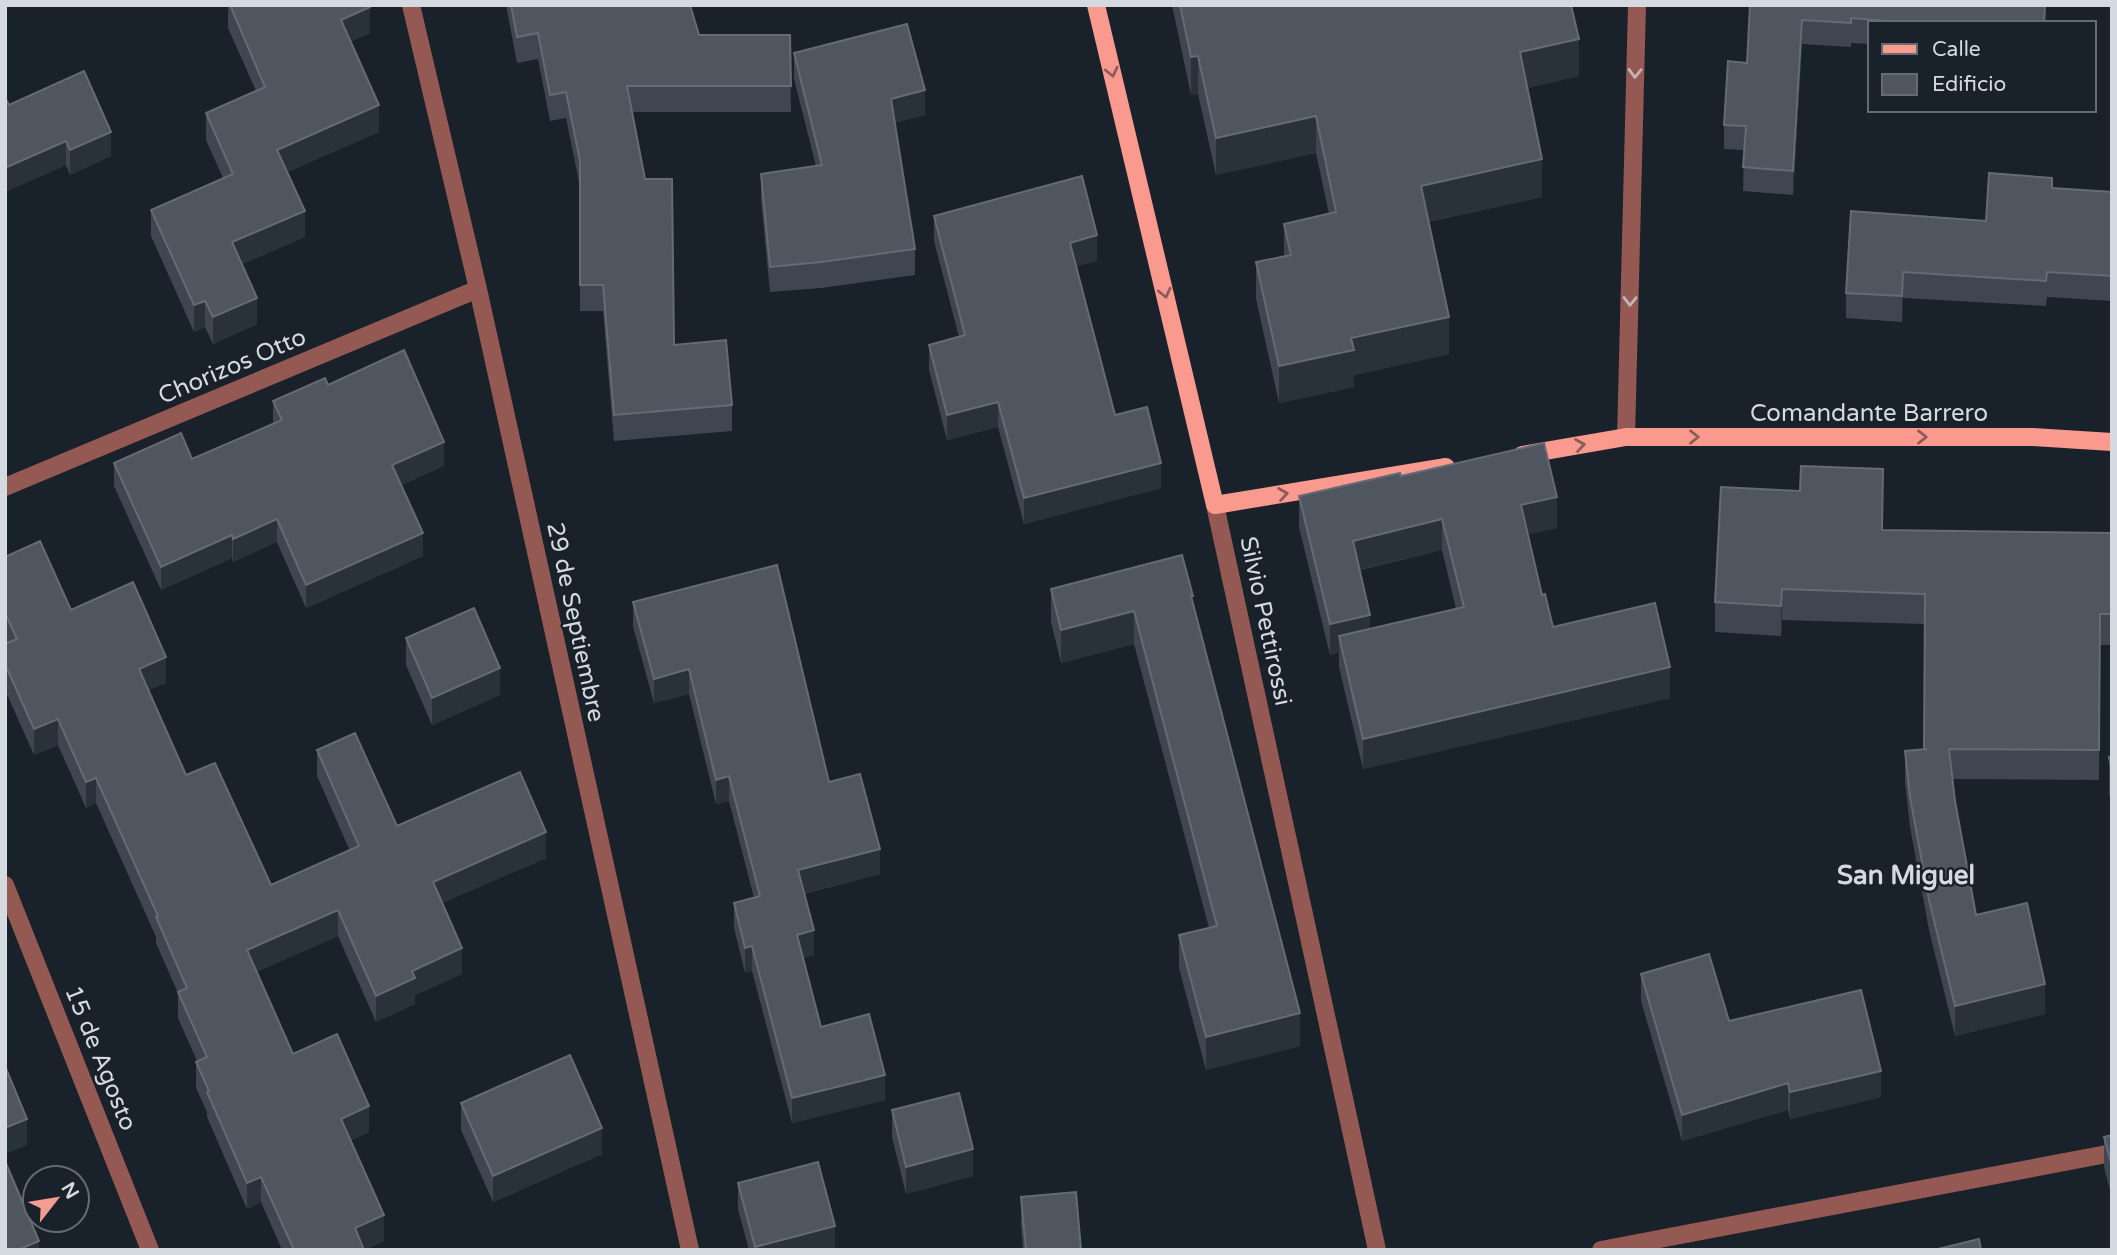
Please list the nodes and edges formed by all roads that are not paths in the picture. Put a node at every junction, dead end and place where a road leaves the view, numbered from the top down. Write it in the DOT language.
graph roads {
  1 [pos="411,5"];
  2 [pos="1097,5"];
  3 [pos="1637,5"];
  4 [pos="478,289"];
  5 [pos="1626,438"];
  6 [pos="2112,442"];
  7 [pos="1503,458"];
  8 [pos="1462,465"];
  9 [pos="5,487"];
  10 [pos="1215,505"];
  11 [pos="5,885"];
  12 [pos="2112,1153"];
  13 [pos="150,1250"];
  14 [pos="690,1250"];
  15 [pos="1377,1250"];
  16 [pos="1601,1250"];
  1 -- 4 [label="street, 29 de Septiembre"];
  2 -- 10 [label="main road, Silvio Pettirossi, one-way"];
  3 -- 5 [label="street, one-way"];
  4 -- 9 [label="street, Chorizos Otto"];
  4 -- 14 [label="street, 29 de Septiembre"];
  5 -- 6 [label="main road, Comandante Barrero, one-way"];
  7 -- 5 [label="main road, Comandante Barrero, one-way"];
  10 -- 8 [label="main road, one-way"];
  10 -- 15 [label="street, Silvio Pettirossi"];
  11 -- 13 [label="street, 15 de Agosto"];
  12 -- 16 [label="street"];
}
